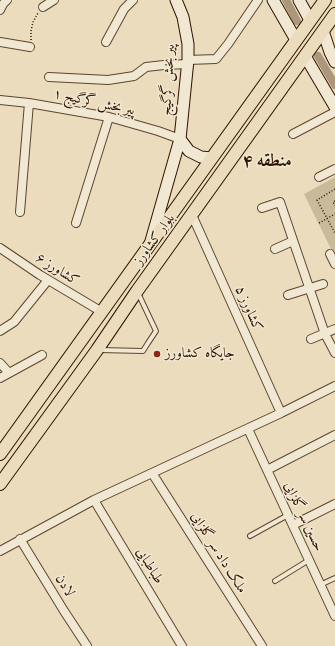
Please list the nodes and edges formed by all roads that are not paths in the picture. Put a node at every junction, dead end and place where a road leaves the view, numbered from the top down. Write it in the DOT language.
graph roads {
  1 [pos="7,0"];
  2 [pos="54,0"];
  3 [pos="133,0"];
  4 [pos="176,0"];
  5 [pos="258,0"];
  6 [pos="273,0"];
  7 [pos="299,0"];
  8 [pos="324,0"];
  9 [pos="43,7"];
  10 [pos="0,10"];
  11 [pos="335,14"];
  12 [pos="310,20"];
  13 [pos="323,31"];
  14 [pos="296,40"];
  15 [pos="0,42"];
  16 [pos="106,42"];
  17 [pos="30,47"];
  18 [pos="305,56"];
  19 [pos="188,62"];
  20 [pos="335,62"];
  21 [pos="49,77"];
  22 [pos="0,100"];
  23 [pos="29,103"];
  24 [pos="335,107"];
  25 [pos="335,112"];
  26 [pos="109,117"];
  27 [pos="293,134"];
  28 [pos="180,139"];
  29 [pos="211,158"];
  30 [pos="335,169"];
  31 [pos="319,177"];
  32 [pos="262,208"];
  33 [pos="20,212"];
  34 [pos="192,215"];
  35 [pos="76,223"];
  36 [pos="293,241"];
  37 [pos="150,243"];
  38 [pos="0,248"];
  39 [pos="275,248"];
  40 [pos="330,254"];
  41 [pos="335,263"];
  42 [pos="48,280"];
  43 [pos="323,284"];
  44 [pos="309,288"];
  45 [pos="137,291"];
  46 [pos="288,295"];
  47 [pos="102,312"];
  48 [pos="335,329"];
  49 [pos="0,331"];
  50 [pos="325,334"];
  51 [pos="310,339"];
  52 [pos="97,350"];
  53 [pos="335,353"];
  54 [pos="42,355"];
  55 [pos="0,363"];
  56 [pos="9,373"];
  57 [pos="0,378"];
  58 [pos="335,386"];
  59 [pos="281,413"];
  60 [pos="248,429"];
  61 [pos="335,435"];
  62 [pos="0,454"];
  63 [pos="267,470"];
  64 [pos="152,473"];
  65 [pos="0,484"];
  66 [pos="94,500"];
  67 [pos="335,504"];
  68 [pos="288,515"];
  69 [pos="292,525"];
  70 [pos="250,536"];
  71 [pos="20,539"];
  72 [pos="0,551"];
  73 [pos="309,560"];
  74 [pos="335,578"];
  75 [pos="275,581"];
  76 [pos="320,585"];
  77 [pos="335,616"];
  78 [pos="87,646"];
  79 [pos="182,646"];
  80 [pos="262,646"];
  1 -- 10 [label="street"];
  2 -- 9 [label="street"];
  3 -- 16 [label="street"];
  4 -- 19 [label="street, پیر بخش گرگیج"];
  5 -- 19 [label="street"];
  6 -- 14 [label="street"];
  7 -- 12 [label="street"];
  8 -- 12 [label="main road, بلوار کشاورز"];
  11 -- 13 [label="main road, بلوار کشاورز"];
  12 -- 14 [label="main road, بلوار کشاورز"];
  13 -- 18 [label="main road, بلوار کشاورز"];
  13 -- 20 [label="street"];
  14 -- 29 [label="main road, بلوار کشاورز"];
  15 -- 17 [label="street"];
  18 -- 24 [label="street"];
  18 -- 34 [label="main road, بلوار کشاورز"];
  19 -- 21 [label="street"];
  19 -- 28 [label="street, پیر بخش گرگیج"];
  22 -- 23 [label="street, پیر بخش گرگیج ۱"];
  23 -- 26 [label="street, پیر بخش گرگیج ۱"];
  23 -- 33 [label="street"];
  25 -- 27 [label="street"];
  26 -- 28 [label="street, پیر بخش گرگیج ۱"];
  26 -- 35 [label="street"];
  28 -- 29 [label="street"];
  28 -- 37 [label="street, پیر بخش گرگیج"];
  29 -- 37 [label="main road, بلوار کشاورز"];
  30 -- 31 [label="street"];
  32 -- 36 [label="street"];
  34 -- 45 [label="main road, بلوار کشاورز"];
  34 -- 59 [label="street, کشاورز ۵"];
  36 -- 39 [label="street"];
  36 -- 44 [label="street"];
  37 -- 47 [label="main road, بلوار کشاورز"];
  38 -- 42 [label="street, کشاورز ۶"];
  40 -- 41 [label="street"];
  42 -- 47 [label="street, کشاورز ۶"];
  42 -- 49 [label="street"];
  43 -- 44 [label="street"];
  44 -- 46 [label="street"];
  44 -- 50 [label="street"];
  45 -- 52 [label="main road, بلوار کشاورز"];
  45 -- 52 [label="lane"];
  47 -- 62 [label="main road, بلوار کشاورز"];
  48 -- 50 [label="street"];
  50 -- 51 [label="street"];
  50 -- 53 [label="street"];
  52 -- 65 [label="main road, بلوار کشاورز"];
  54 -- 56 [label="street"];
  55 -- 56 [label="street"];
  56 -- 57 [label="street"];
  58 -- 59 [label="street"];
  59 -- 60 [label="street"];
  60 -- 63 [label="street, حسین سر گلزایی"];
  60 -- 64 [label="street"];
  61 -- 63 [label="street"];
  63 -- 68 [label="street, حسین سر گلزایی"];
  64 -- 66 [label="street"];
  64 -- 80 [label="street, ملک داد سر گلزایی"];
  66 -- 71 [label="street"];
  66 -- 79 [label="street, طباطبایی"];
  67 -- 69 [label="street"];
  68 -- 69 [label="street, حسین سر گلزایی"];
  68 -- 70 [label="lane"];
  69 -- 73 [label="street, حسین سر گلزایی"];
  71 -- 72 [label="street"];
  71 -- 78 [label="street, لادن"];
  73 -- 75 [label="lane"];
  73 -- 76 [label="street, حسین سر گلزایی"];
  74 -- 76 [label="lane"];
  76 -- 77 [label="street, حسین سر گلزایی"];
}
